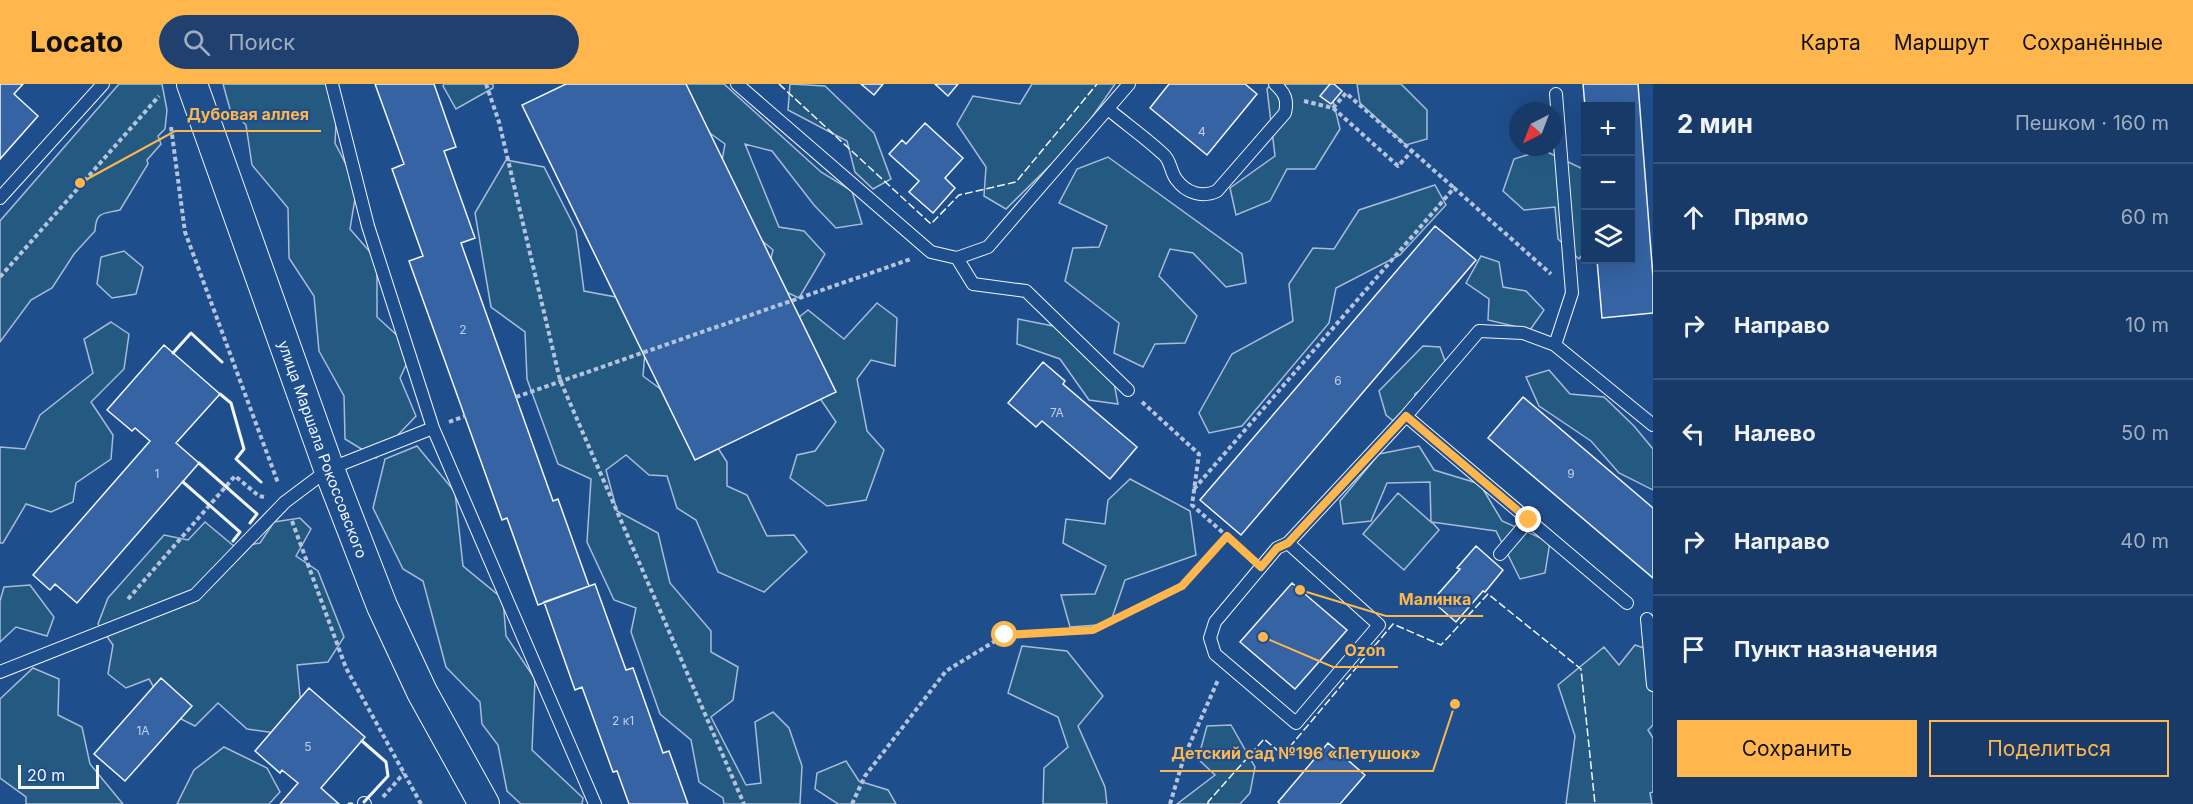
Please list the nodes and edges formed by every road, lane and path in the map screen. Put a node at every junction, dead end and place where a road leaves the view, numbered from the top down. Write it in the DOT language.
graph roads {
  1 [pos="103,84"];
  2 [pos="192,84"];
  3 [pos="332,84"];
  4 [pos="486,84"];
  5 [pos="737,84"];
  6 [pos="1129,84"];
  7 [pos="1275,84"];
  8 [pos="1556,94"];
  9 [pos="159,96"];
  10 [pos="1286,96"];
  11 [pos="1333,108"];
  12 [pos="1108,109"];
  13 [pos="171,127"];
  14 [pos="1412,151"];
  15 [pos="1454,188"];
  16 [pos="0,198"];
  17 [pos="932,252"];
  18 [pos="957,258"];
  19 [pos="0,277"];
  20 [pos="1572,292"];
  21 [pos="1555,345"];
  22 [pos="560,380"];
  23 [pos="1128,390"];
  24 [pos="516,397"];
  25 [pos="1406,416"];
  26 [pos="1653,425"];
  27 [pos="433,428"];
  28 [pos="328,469"];
  29 [pos="1194,489"];
  30 [pos="285,502"];
  31 [pos="1529,520"];
  32 [pos="1227,536"];
  33 [pos="1288,543"];
  34 [pos="1500,554"];
  35 [pos="1261,567"];
  36 [pos="1627,603"];
  37 [pos="1647,619"];
  38 [pos="98,634"];
  39 [pos="1226,663"];
  40 [pos="0,672"];
  41 [pos="1653,685"];
  42 [pos="404,773"];
  43 [pos="377,804"];
  44 [pos="421,804"];
  45 [pos="484,804"];
  46 [pos="595,804"];
  47 [pos="744,804"];
  48 [pos="852,804"];
  49 [pos="1170,804"];
  1 -- 16 [label="lane"];
  2 -- 28 [label="street, улица Маршала Рокоссовского"];
  3 -- 27 [label="lane"];
  4 -- 22 [label="path"];
  5 -- 17 [label="lane"];
  6 -- 12 [label="lane"];
  7 -- 10 [label="lane"];
  8 -- 20 [label="lane"];
  9 -- 19 [label="path"];
  10 -- 11 [label="path"];
  10 -- 12 [label="lane"];
  11 -- 14 [label="path"];
  11 -- 14 [label="path"];
  12 -- 18 [label="lane"];
  13 -- 30 [label="path"];
  14 -- 15 [label="path"];
  15 -- 20 [label="path"];
  15 -- 29 [label="path"];
  17 -- 18 [label="lane"];
  17 -- 22 [label="path"];
  18 -- 23 [label="lane"];
  20 -- 21 [label="lane"];
  21 -- 25 [label="lane"];
  21 -- 26 [label="lane"];
  22 -- 24 [label="path"];
  22 -- 47 [label="path"];
  23 -- 29 [label="path"];
  25 -- 31 [label="lane"];
  25 -- 33 [label="lane"];
  27 -- 28 [label="lane"];
  27 -- 46 [label="lane"];
  28 -- 30 [label="lane"];
  28 -- 45 [label="street, улица Маршала Рокоссовского"];
  29 -- 32 [label="path"];
  30 -- 38 [label="lane"];
  30 -- 38 [label="path"];
  30 -- 42 [label="path"];
  31 -- 34 [label="lane"];
  31 -- 36 [label="lane"];
  32 -- 35 [label="path"];
  32 -- 48 [label="path"];
  33 -- 35 [label="lane"];
  33 -- 39 [label="lane"];
  35 -- 39 [label="lane"];
  37 -- 41 [label="lane"];
  38 -- 40 [label="lane"];
  39 -- 49 [label="path"];
  42 -- 43 [label="path"];
  42 -- 44 [label="path"];
}
